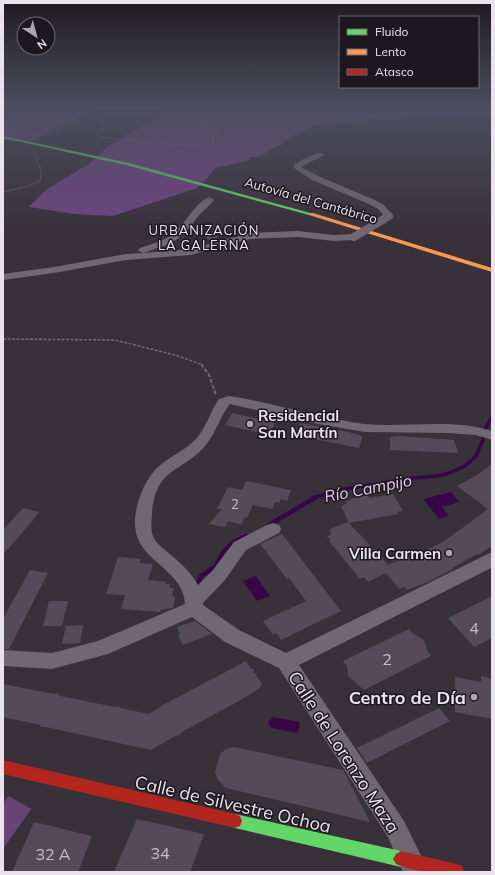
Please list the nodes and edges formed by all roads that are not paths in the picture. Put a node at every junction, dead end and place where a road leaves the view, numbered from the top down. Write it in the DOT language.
graph roads {
  1 [pos="58,149"];
  2 [pos="80,149"];
  3 [pos="320,155"];
  4 [pos="210,200"];
  5 [pos="126,257"];
  6 [pos="492,262"];
  7 [pos="492,270"];
  8 [pos="3,277"];
  9 [pos="492,436"];
  10 [pos="273,529"];
  11 [pos="492,558"];
  12 [pos="195,603"];
  13 [pos="3,658"];
  14 [pos="286,662"];
  15 [pos="3,767"];
  16 [pos="413,866"];
  17 [pos="456,872"];
  1 -- 7 [label="highway, Autovía del Cantábrico"];
  2 -- 6 [label="highway, Autovía del Cantábrico"];
  3 -- 5 [label="street, bridge"];
  4 -- 5 [label="street"];
  5 -- 8 [label="street"];
  9 -- 12 [label="street"];
  10 -- 12 [label="street"];
  11 -- 14 [label="street"];
  12 -- 13 [label="street"];
  12 -- 14 [label="street, Calle de Lorenzo Maza"];
  14 -- 16 [label="street, Calle de Lorenzo Maza"];
  15 -- 16 [label="highway, Calle de Silvestre Ochoa"];
  16 -- 17 [label="highway, Calle de Silvestre Ochoa"];
}
